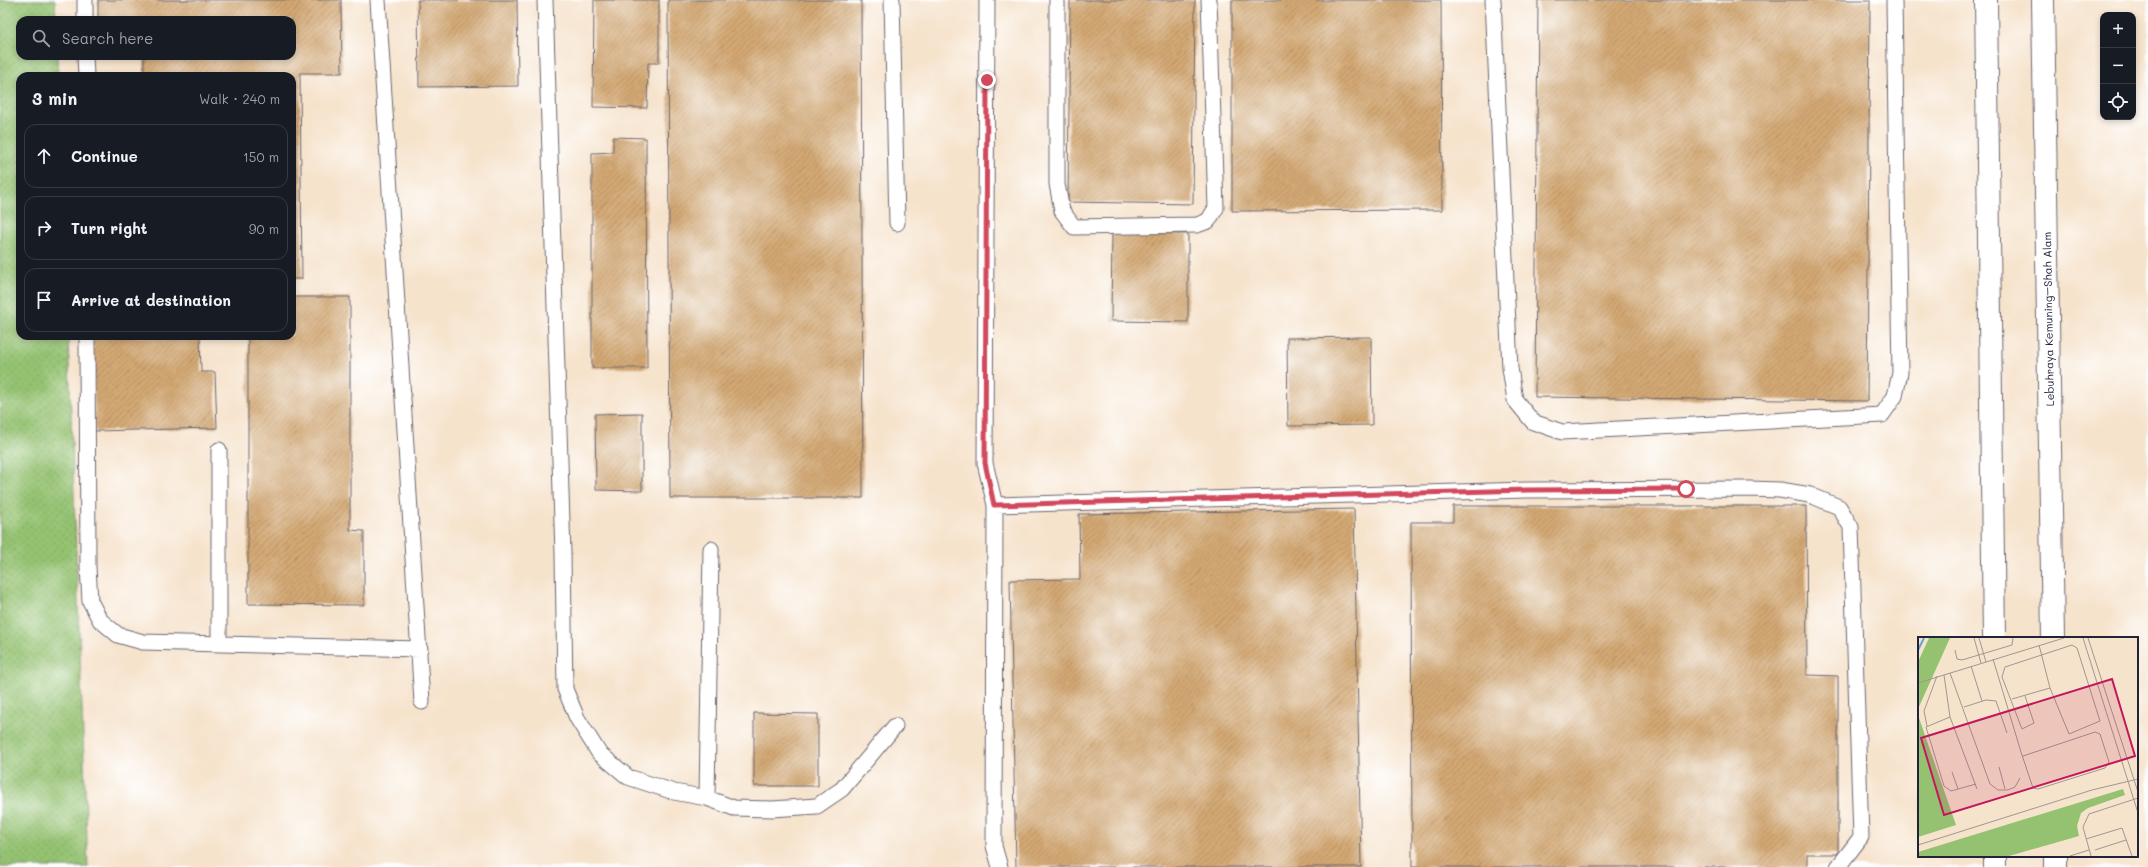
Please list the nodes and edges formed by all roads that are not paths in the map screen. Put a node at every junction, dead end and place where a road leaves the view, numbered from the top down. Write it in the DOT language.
graph roads {
  1 [pos="85,0"];
  2 [pos="378,0"];
  3 [pos="545,0"];
  4 [pos="892,0"];
  5 [pos="987,0"];
  6 [pos="1057,0"];
  7 [pos="1209,0"];
  8 [pos="1493,0"];
  9 [pos="1894,0"];
  10 [pos="1986,0"];
  11 [pos="2043,0"];
  12 [pos="85,16"];
  13 [pos="86,60"];
  14 [pos="86,72"];
  15 [pos="897,223"];
  16 [pos="87,340"];
  17 [pos="219,450"];
  18 [pos="994,505"];
  19 [pos="711,549"];
  20 [pos="1994,637"];
  21 [pos="2053,637"];
  22 [pos="219,644"];
  23 [pos="420,650"];
  24 [pos="422,702"];
  25 [pos="895,726"];
  26 [pos="707,798"];
  27 [pos="1995,857"];
  28 [pos="1000,867"];
  29 [pos="1838,867"];
  30 [pos="1996,867"];
  1 -- 12 [label="lane"];
  2 -- 23 [label="lane"];
  3 -- 26 [label="lane"];
  4 -- 15 [label="lane"];
  5 -- 18 [label="lane"];
  6 -- 7 [label="lane"];
  8 -- 9 [label="lane"];
  10 -- 20 [label="highway"];
  11 -- 21 [label="highway, Lebuhraya Kemuning–Shah Alam"];
  13 -- 14 [label="lane"];
  16 -- 22 [label="lane"];
  17 -- 22 [label="lane"];
  18 -- 28 [label="lane"];
  18 -- 29 [label="lane"];
  19 -- 26 [label="lane"];
  22 -- 23 [label="lane"];
  23 -- 24 [label="lane"];
  25 -- 26 [label="lane"];
  27 -- 30 [label="highway"];
}
